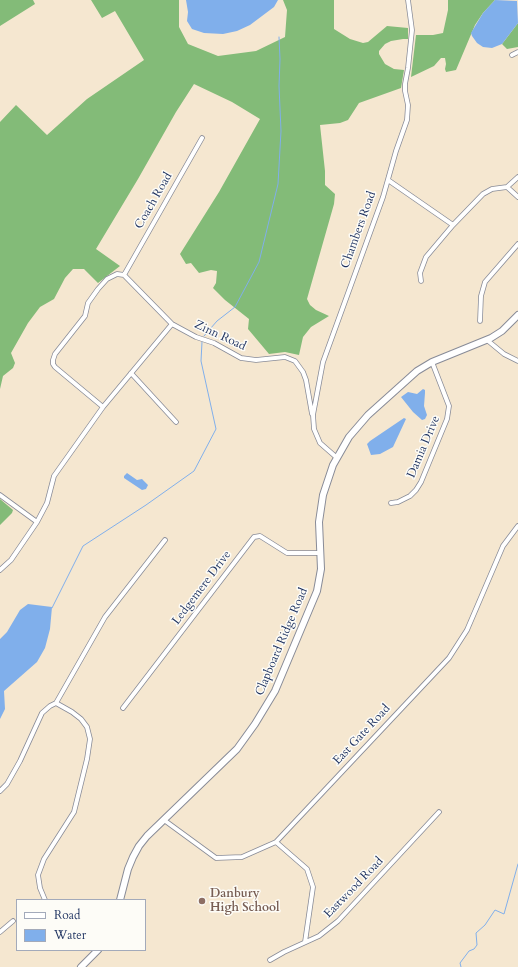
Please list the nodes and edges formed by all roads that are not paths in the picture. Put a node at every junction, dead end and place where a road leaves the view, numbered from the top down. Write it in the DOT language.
graph roads {
  1 [pos="408,0"];
  2 [pos="518,52"];
  3 [pos="512,55"];
  4 [pos="202,138"];
  5 [pos="518,177"];
  6 [pos="388,180"];
  7 [pos="507,187"];
  8 [pos="518,197"];
  9 [pos="453,225"];
  10 [pos="518,244"];
  11 [pos="124,275"];
  12 [pos="421,281"];
  13 [pos="518,316"];
  14 [pos="480,320"];
  15 [pos="172,324"];
  16 [pos="487,340"];
  17 [pos="518,361"];
  18 [pos="432,362"];
  19 [pos="131,373"];
  20 [pos="103,407"];
  21 [pos="312,415"];
  22 [pos="176,422"];
  23 [pos="336,457"];
  24 [pos="0,494"];
  25 [pos="391,503"];
  26 [pos="37,522"];
  27 [pos="518,526"];
  28 [pos="165,540"];
  29 [pos="320,553"];
  30 [pos="0,570"];
  31 [pos="56,703"];
  32 [pos="123,708"];
  33 [pos="0,791"];
  34 [pos="438,812"];
  35 [pos="164,820"];
  36 [pos="276,842"];
  37 [pos="45,899"];
  38 [pos="120,899"];
  39 [pos="13,921"];
  40 [pos="0,932"];
  41 [pos="305,942"];
  42 [pos="97,951"];
  43 [pos="270,960"];
  44 [pos="81,967"];
  1 -- 6 [label="street, Chambers Road"];
  2 -- 3 [label="street"];
  4 -- 11 [label="street, Coach Road"];
  5 -- 7 [label="street"];
  6 -- 9 [label="street"];
  6 -- 21 [label="street, Chambers Road"];
  7 -- 8 [label="street"];
  7 -- 9 [label="street"];
  9 -- 12 [label="street"];
  10 -- 14 [label="street"];
  11 -- 15 [label="street, Zinn Road"];
  11 -- 20 [label="street"];
  13 -- 16 [label="main road, Clapboard Ridge Road"];
  15 -- 19 [label="street"];
  15 -- 21 [label="street, Zinn Road"];
  16 -- 17 [label="street"];
  16 -- 18 [label="main road, Clapboard Ridge Road"];
  18 -- 23 [label="main road, Clapboard Ridge Road"];
  18 -- 25 [label="street, Damia Drive"];
  19 -- 20 [label="street"];
  19 -- 22 [label="street"];
  20 -- 26 [label="street"];
  21 -- 23 [label="street, Chambers Road"];
  23 -- 29 [label="main road, Clapboard Ridge Road"];
  24 -- 26 [label="street"];
  26 -- 30 [label="street"];
  27 -- 36 [label="street, East Gate Road"];
  28 -- 31 [label="street"];
  29 -- 32 [label="street, Ledgemere Drive"];
  29 -- 35 [label="main road, Clapboard Ridge Road"];
  31 -- 33 [label="street"];
  31 -- 37 [label="street"];
  34 -- 41 [label="street, Eastwood Road"];
  35 -- 36 [label="street, East Gate Road"];
  35 -- 38 [label="main road, Clapboard Ridge Road"];
  36 -- 41 [label="street"];
  39 -- 40 [label="street"];
  41 -- 43 [label="street, Eastwood Road"];
  42 -- 44 [label="main road"];
}
